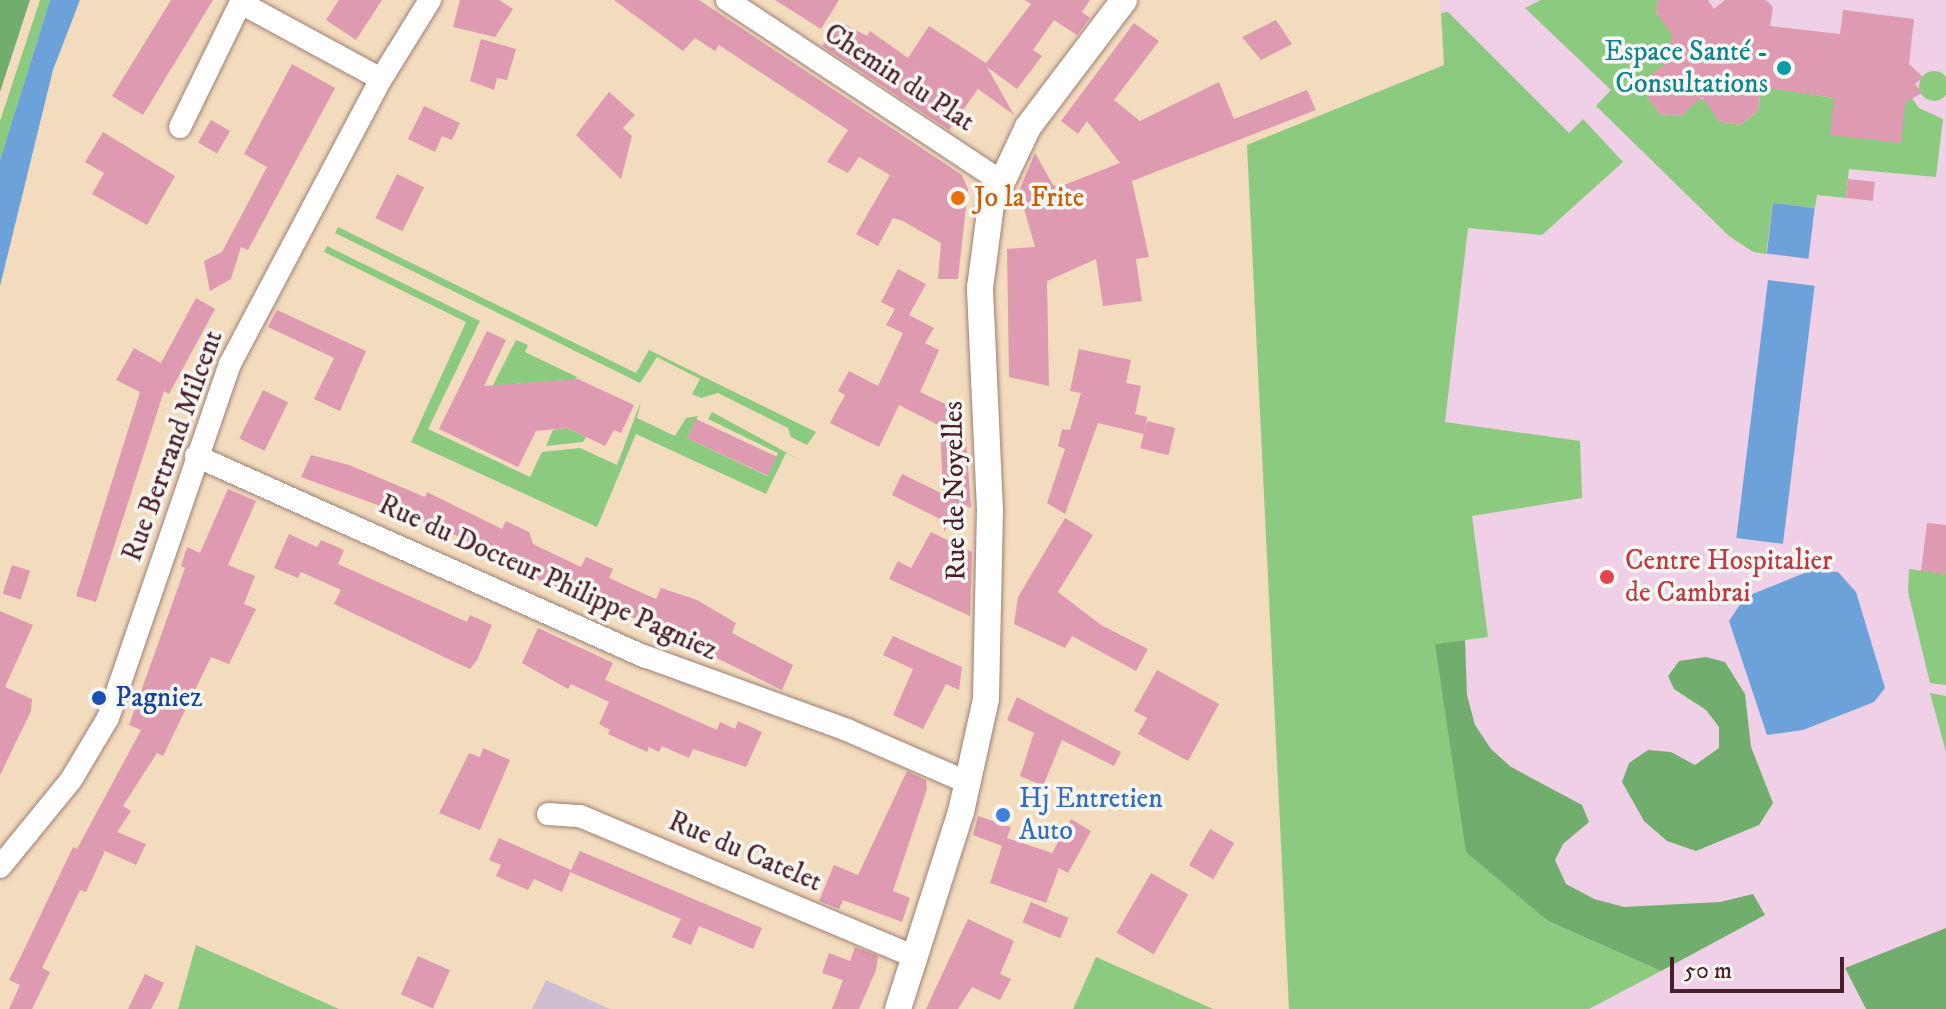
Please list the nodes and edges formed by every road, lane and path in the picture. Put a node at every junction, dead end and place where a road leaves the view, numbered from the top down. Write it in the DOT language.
graph roads {
  1 [pos="430,0"];
  2 [pos="727,0"];
  3 [pos="1124,0"];
  4 [pos="241,1"];
  5 [pos="381,79"];
  6 [pos="180,127"];
  7 [pos="999,180"];
  8 [pos="196,456"];
  9 [pos="969,783"];
  10 [pos="548,814"];
  11 [pos="0,867"];
  12 [pos="916,957"];
  13 [pos="898,1009"];
  1 -- 5 [label="street, Rue Bertrand Milcent"];
  2 -- 7 [label="street, Chemin du Plat"];
  3 -- 7 [label="street, Rue de Noyelles"];
  4 -- 5 [label="street"];
  4 -- 6 [label="street"];
  5 -- 8 [label="street, Rue Bertrand Milcent"];
  7 -- 9 [label="street, Rue de Noyelles"];
  8 -- 9 [label="street, Rue du Docteur Philippe Pagniez"];
  8 -- 11 [label="street, Rue Bertrand Milcent"];
  9 -- 12 [label="street, Rue de Noyelles"];
  10 -- 12 [label="street, Rue du Catelet"];
  12 -- 13 [label="street, Rue de Noyelles"];
}
